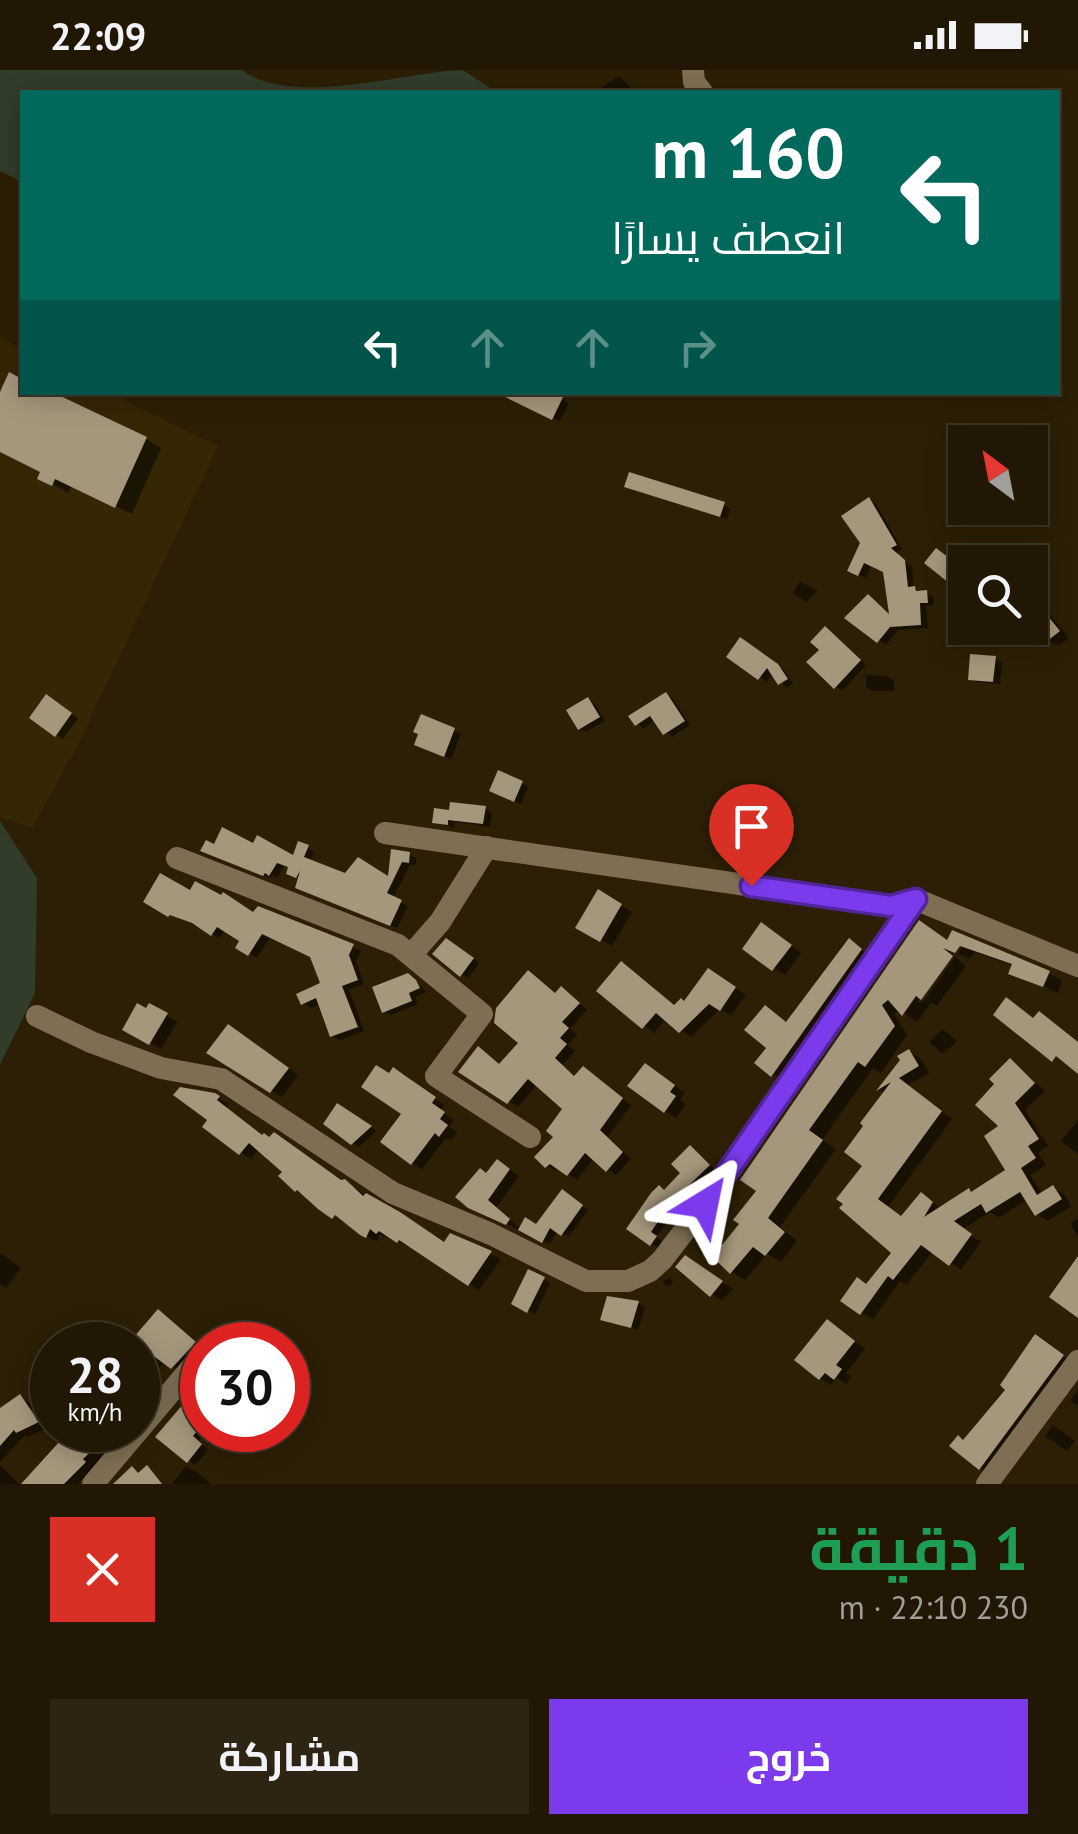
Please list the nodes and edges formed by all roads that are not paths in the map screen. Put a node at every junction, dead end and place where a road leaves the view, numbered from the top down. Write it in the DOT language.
graph roads {
  1 [pos="384,834"];
  2 [pos="487,847"];
  3 [pos="177,858"];
  4 [pos="916,899"];
  5 [pos="411,955"];
  6 [pos="1078,966"];
  7 [pos="38,1016"];
  8 [pos="530,1137"];
  9 [pos="1078,1361"];
  10 [pos="180,1381"];
  11 [pos="93,1484"];
  12 [pos="987,1484"];
  1 -- 2 [label="street"];
  2 -- 4 [label="street"];
  2 -- 5 [label="street"];
  3 -- 5 [label="street"];
  4 -- 6 [label="street"];
  4 -- 7 [label="street"];
  5 -- 8 [label="street"];
  9 -- 12 [label="street"];
  10 -- 11 [label="street"];
}
